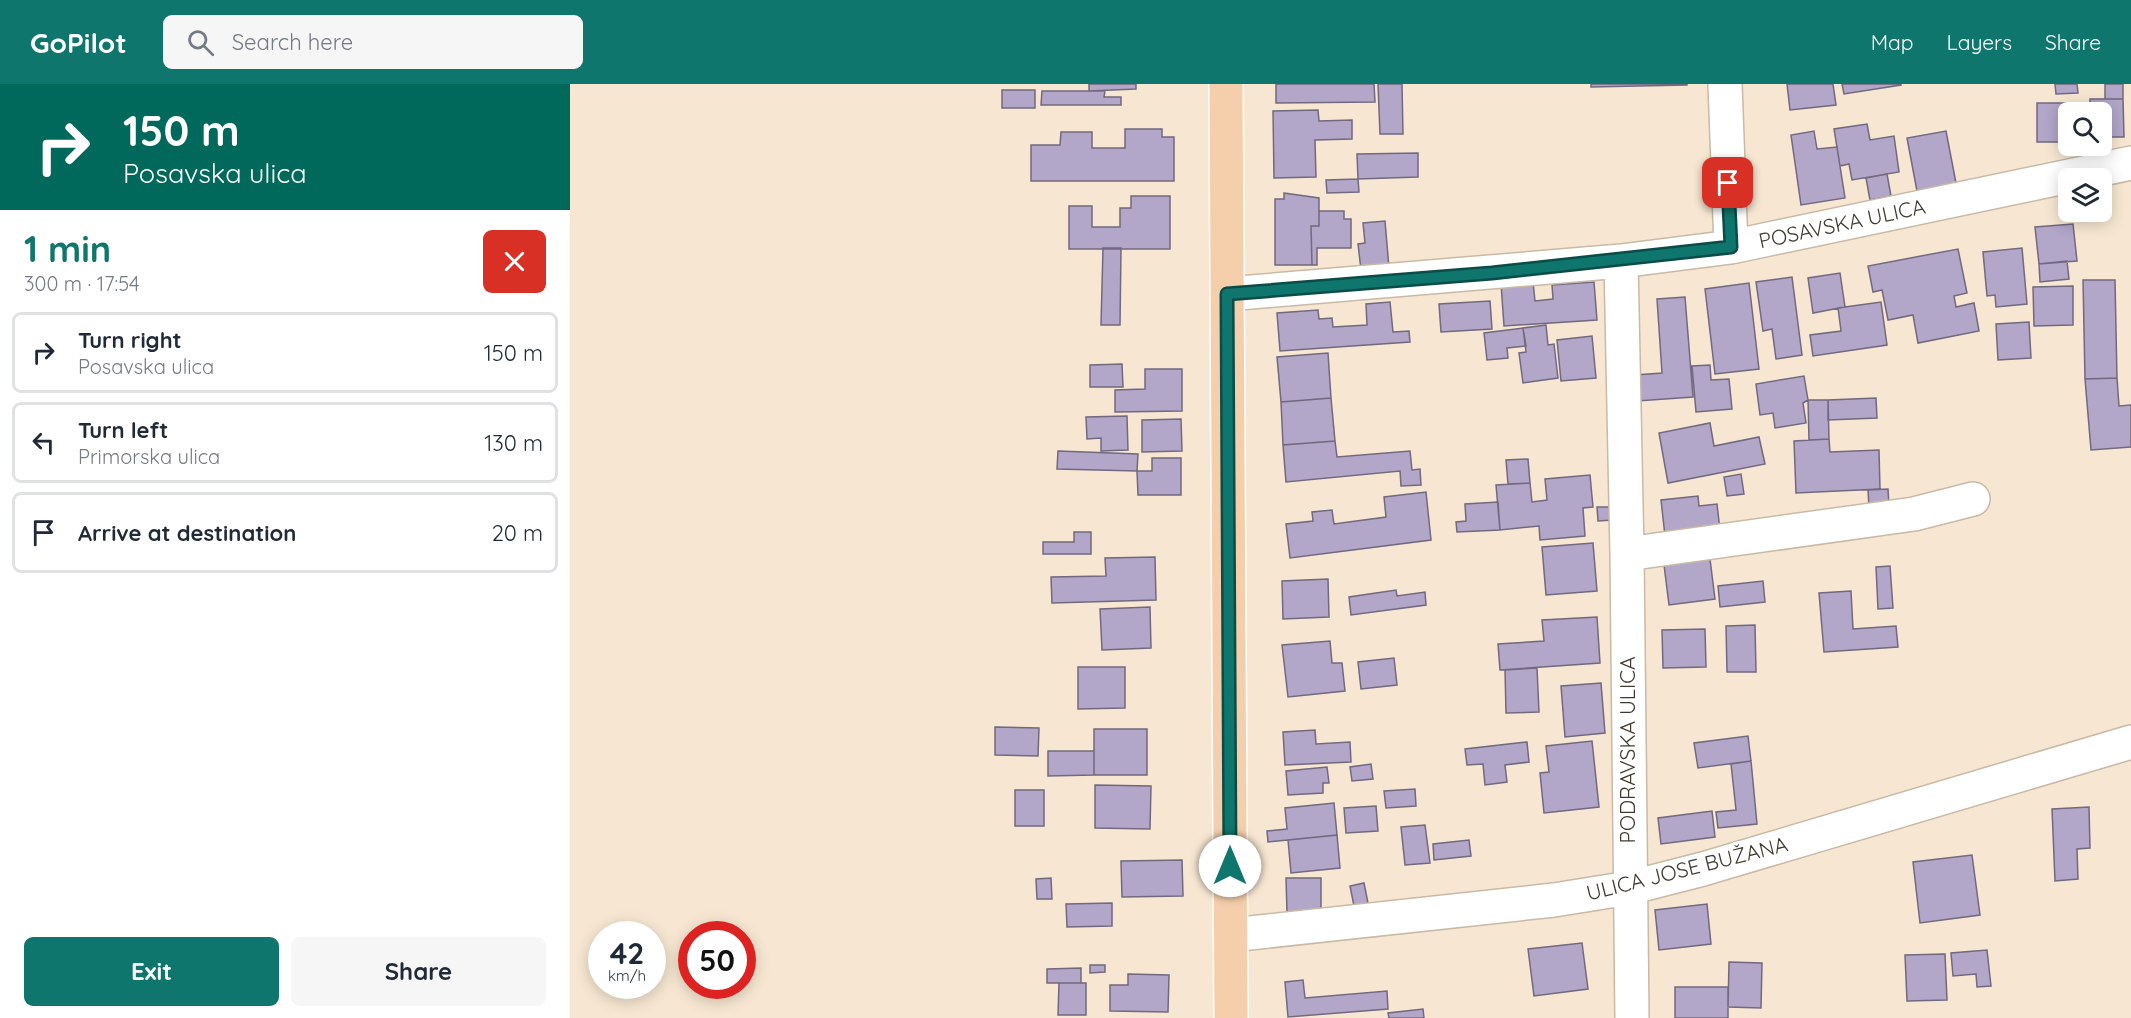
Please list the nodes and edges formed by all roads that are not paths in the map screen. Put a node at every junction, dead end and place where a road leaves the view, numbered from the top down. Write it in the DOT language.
graph roads {
  1 [pos="1226,84"];
  2 [pos="1725,84"];
  3 [pos="2131,163"];
  4 [pos="1731,247"];
  5 [pos="1621,261"];
  6 [pos="1227,294"];
  7 [pos="1973,499"];
  8 [pos="1627,554"];
  9 [pos="2131,742"];
  10 [pos="1629,888"];
  11 [pos="1231,935"];
  12 [pos="1231,1018"];
  13 [pos="1632,1018"];
  1 -- 6 [label="main road"];
  2 -- 4 [label="street"];
  3 -- 4 [label="street, POSAVSKA ULICA"];
  4 -- 5 [label="street, POSAVSKA ULICA"];
  5 -- 6 [label="street, POSAVSKA ULICA"];
  5 -- 8 [label="street, PODRAVSKA ULICA"];
  6 -- 11 [label="main road"];
  7 -- 8 [label="street"];
  8 -- 10 [label="street, PODRAVSKA ULICA"];
  9 -- 10 [label="street, ULICA JOSE BUŽANA"];
  10 -- 11 [label="street, ULICA JOSE BUŽANA"];
  10 -- 13 [label="street, PODRAVSKA ULICA"];
  11 -- 12 [label="main road"];
}
